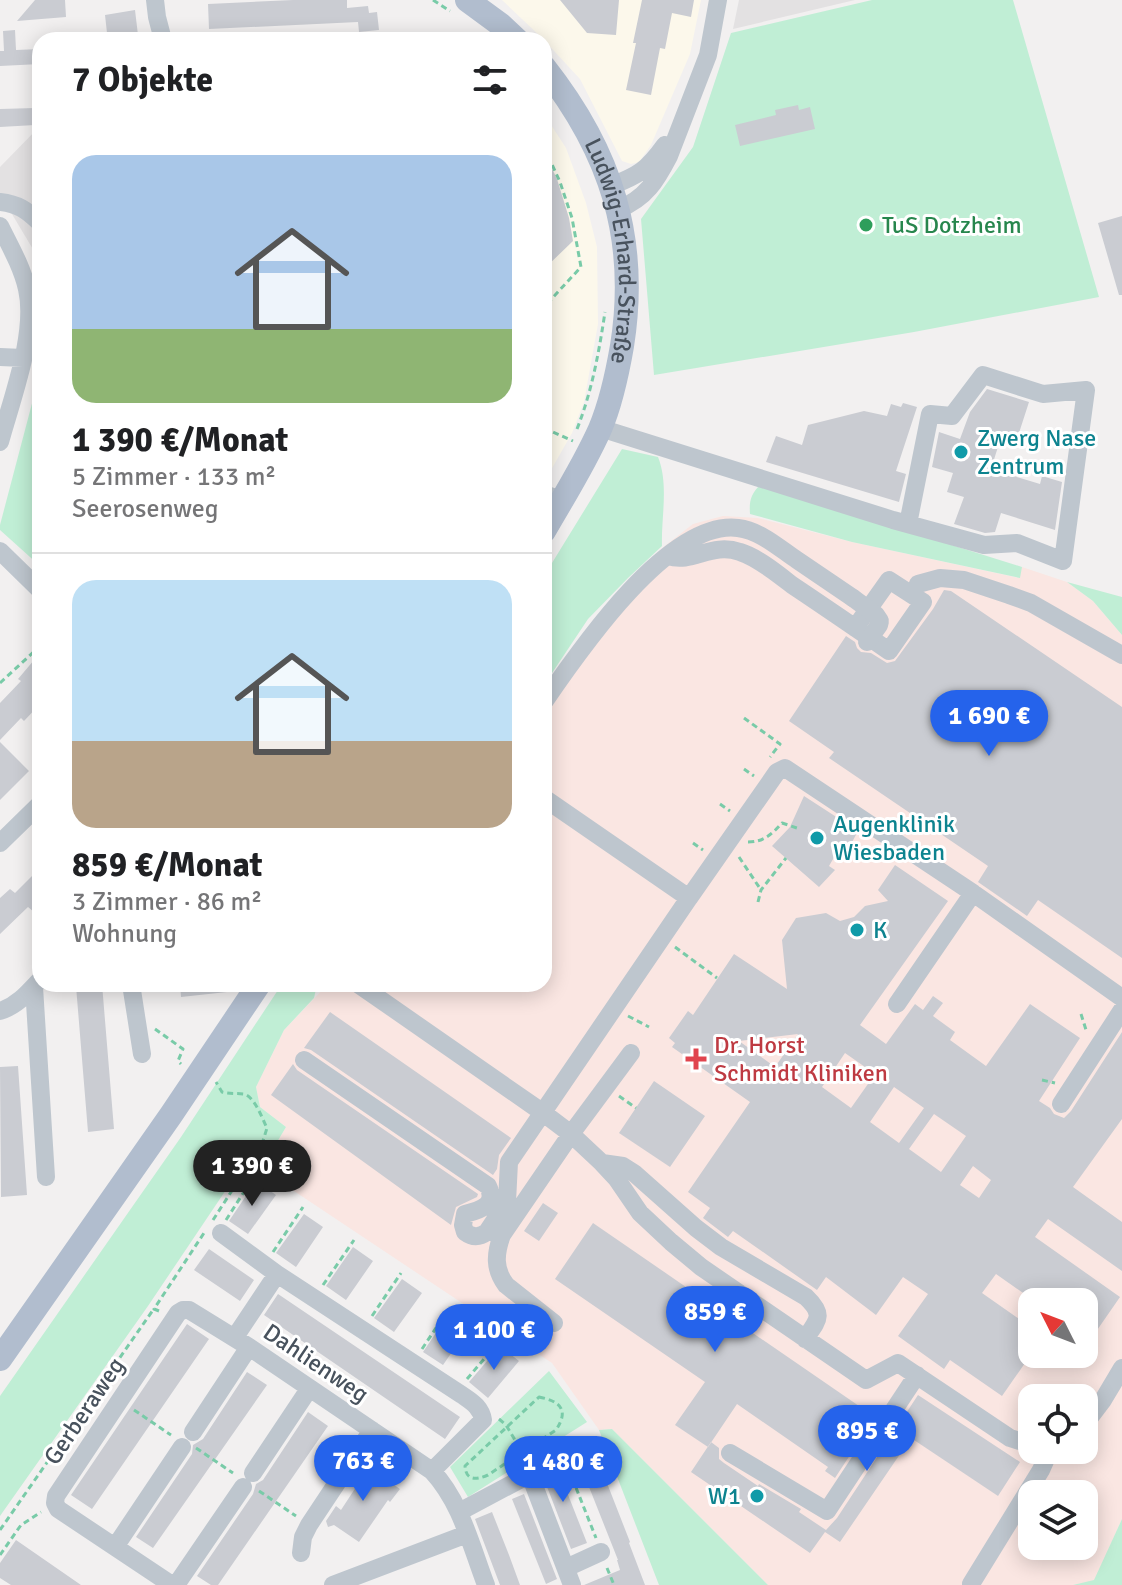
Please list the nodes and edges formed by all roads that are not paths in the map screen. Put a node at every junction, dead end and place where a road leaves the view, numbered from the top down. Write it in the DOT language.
graph roads {
  1 [pos="155,0"];
  2 [pos="467,0"];
  3 [pos="718,0"];
  4 [pos="161,32"];
  5 [pos="508,32"];
  6 [pos="552,78"];
  7 [pos="681,123"];
  8 [pos="611,186"];
  9 [pos="0,202"];
  10 [pos="619,209"];
  11 [pos="32,215"];
  12 [pos="0,226"];
  13 [pos="0,357"];
  14 [pos="23,358"];
  15 [pos="600,428"];
  16 [pos="0,442"];
  17 [pos="552,508"];
  18 [pos="908,524"];
  19 [pos="0,551"];
  20 [pos="668,556"];
  21 [pos="32,582"];
  22 [pos="918,584"];
  23 [pos="1122,655"];
  24 [pos="552,690"];
  25 [pos="552,804"];
  26 [pos="32,812"];
  27 [pos="0,843"];
  28 [pos="973,893"];
  29 [pos="689,898"];
  30 [pos="32,989"];
  31 [pos="37,992"];
  32 [pos="132,992"];
  33 [pos="254,992"];
  34 [pos="370,992"];
  35 [pos="1122,998"];
  36 [pos="897,1004"];
  37 [pos="1122,1010"];
  38 [pos="0,1011"];
  39 [pos="631,1053"];
  40 [pos="142,1054"];
  41 [pos="304,1060"];
  42 [pos="1061,1104"];
  43 [pos="542,1112"];
  44 [pos="571,1134"];
  45 [pos="602,1163"];
  46 [pos="46,1177"];
  47 [pos="222,1230"];
  48 [pos="271,1269"];
  49 [pos="183,1310"];
  50 [pos="554,1323"];
  51 [pos="805,1339"];
  52 [pos="242,1342"];
  53 [pos="0,1359"];
  54 [pos="1122,1368"];
  55 [pos="917,1375"];
  56 [pos="309,1389"];
  57 [pos="1098,1407"];
  58 [pos="372,1430"];
  59 [pos="1018,1441"];
  60 [pos="730,1453"];
  61 [pos="1044,1464"];
  62 [pos="432,1471"];
  63 [pos="459,1512"];
  64 [pos="467,1534"];
  65 [pos="115,1547"];
  66 [pos="601,1552"];
  67 [pos="301,1553"];
  68 [pos="569,1576"];
  69 [pos="971,1584"];
  70 [pos="174,1585"];
  71 [pos="333,1585"];
  72 [pos="486,1585"];
  1 -- 4 [label="street"];
  2 -- 5 [label="main road"];
  3 -- 7 [label="street"];
  6 -- 8 [label="main road, Ludwig-Erhard-Straße"];
  7 -- 8 [label="street"];
  7 -- 10 [label="street"];
  8 -- 10 [label="main road, Ludwig-Erhard-Straße"];
  9 -- 11 [label="street"];
  10 -- 15 [label="main road, Ludwig-Erhard-Straße"];
  12 -- 14 [label="street"];
  13 -- 14 [label="street"];
  14 -- 16 [label="street"];
  15 -- 17 [label="main road, Ludwig-Erhard-Straße"];
  15 -- 18 [label="street"];
  18 -- 18 [label="street"];
  19 -- 21 [label="street"];
  20 -- 20 [label="street, bridge"];
  20 -- 24 [label="street"];
  22 -- 23 [label="street"];
  25 -- 29 [label="street"];
  26 -- 27 [label="street"];
  28 -- 29 [label="street"];
  28 -- 35 [label="street"];
  28 -- 36 [label="street"];
  29 -- 43 [label="street"];
  30 -- 38 [label="street"];
  31 -- 46 [label="street"];
  32 -- 40 [label="street"];
  33 -- 53 [label="main road"];
  34 -- 43 [label="street"];
  37 -- 42 [label="street"];
  39 -- 44 [label="street"];
  41 -- 43 [label="street"];
  43 -- 44 [label="street"];
  44 -- 45 [label="street"];
  44 -- 50 [label="street"];
  45 -- 51 [label="street"];
  45 -- 51 [label="street"];
  47 -- 48 [label="street"];
  48 -- 52 [label="street"];
  48 -- 62 [label="street"];
  49 -- 52 [label="street, Dahlienweg"];
  49 -- 65 [label="street, Gerberaweg"];
  51 -- 55 [label="street"];
  52 -- 56 [label="street, Dahlienweg"];
  52 -- 65 [label="street"];
  54 -- 57 [label="street"];
  55 -- 59 [label="street"];
  55 -- 60 [label="street"];
  56 -- 58 [label="street, Dahlienweg"];
  56 -- 70 [label="street"];
  58 -- 62 [label="street, Dahlienweg"];
  58 -- 67 [label="street"];
  61 -- 69 [label="street"];
  62 -- 63 [label="street, Dahlienweg"];
  63 -- 64 [label="street, Dahlienweg"];
  63 -- 68 [label="street"];
  64 -- 71 [label="street"];
  64 -- 72 [label="street, Dahlienweg"];
  65 -- 70 [label="street, Gerberaweg"];
  66 -- 68 [label="street"];
}
